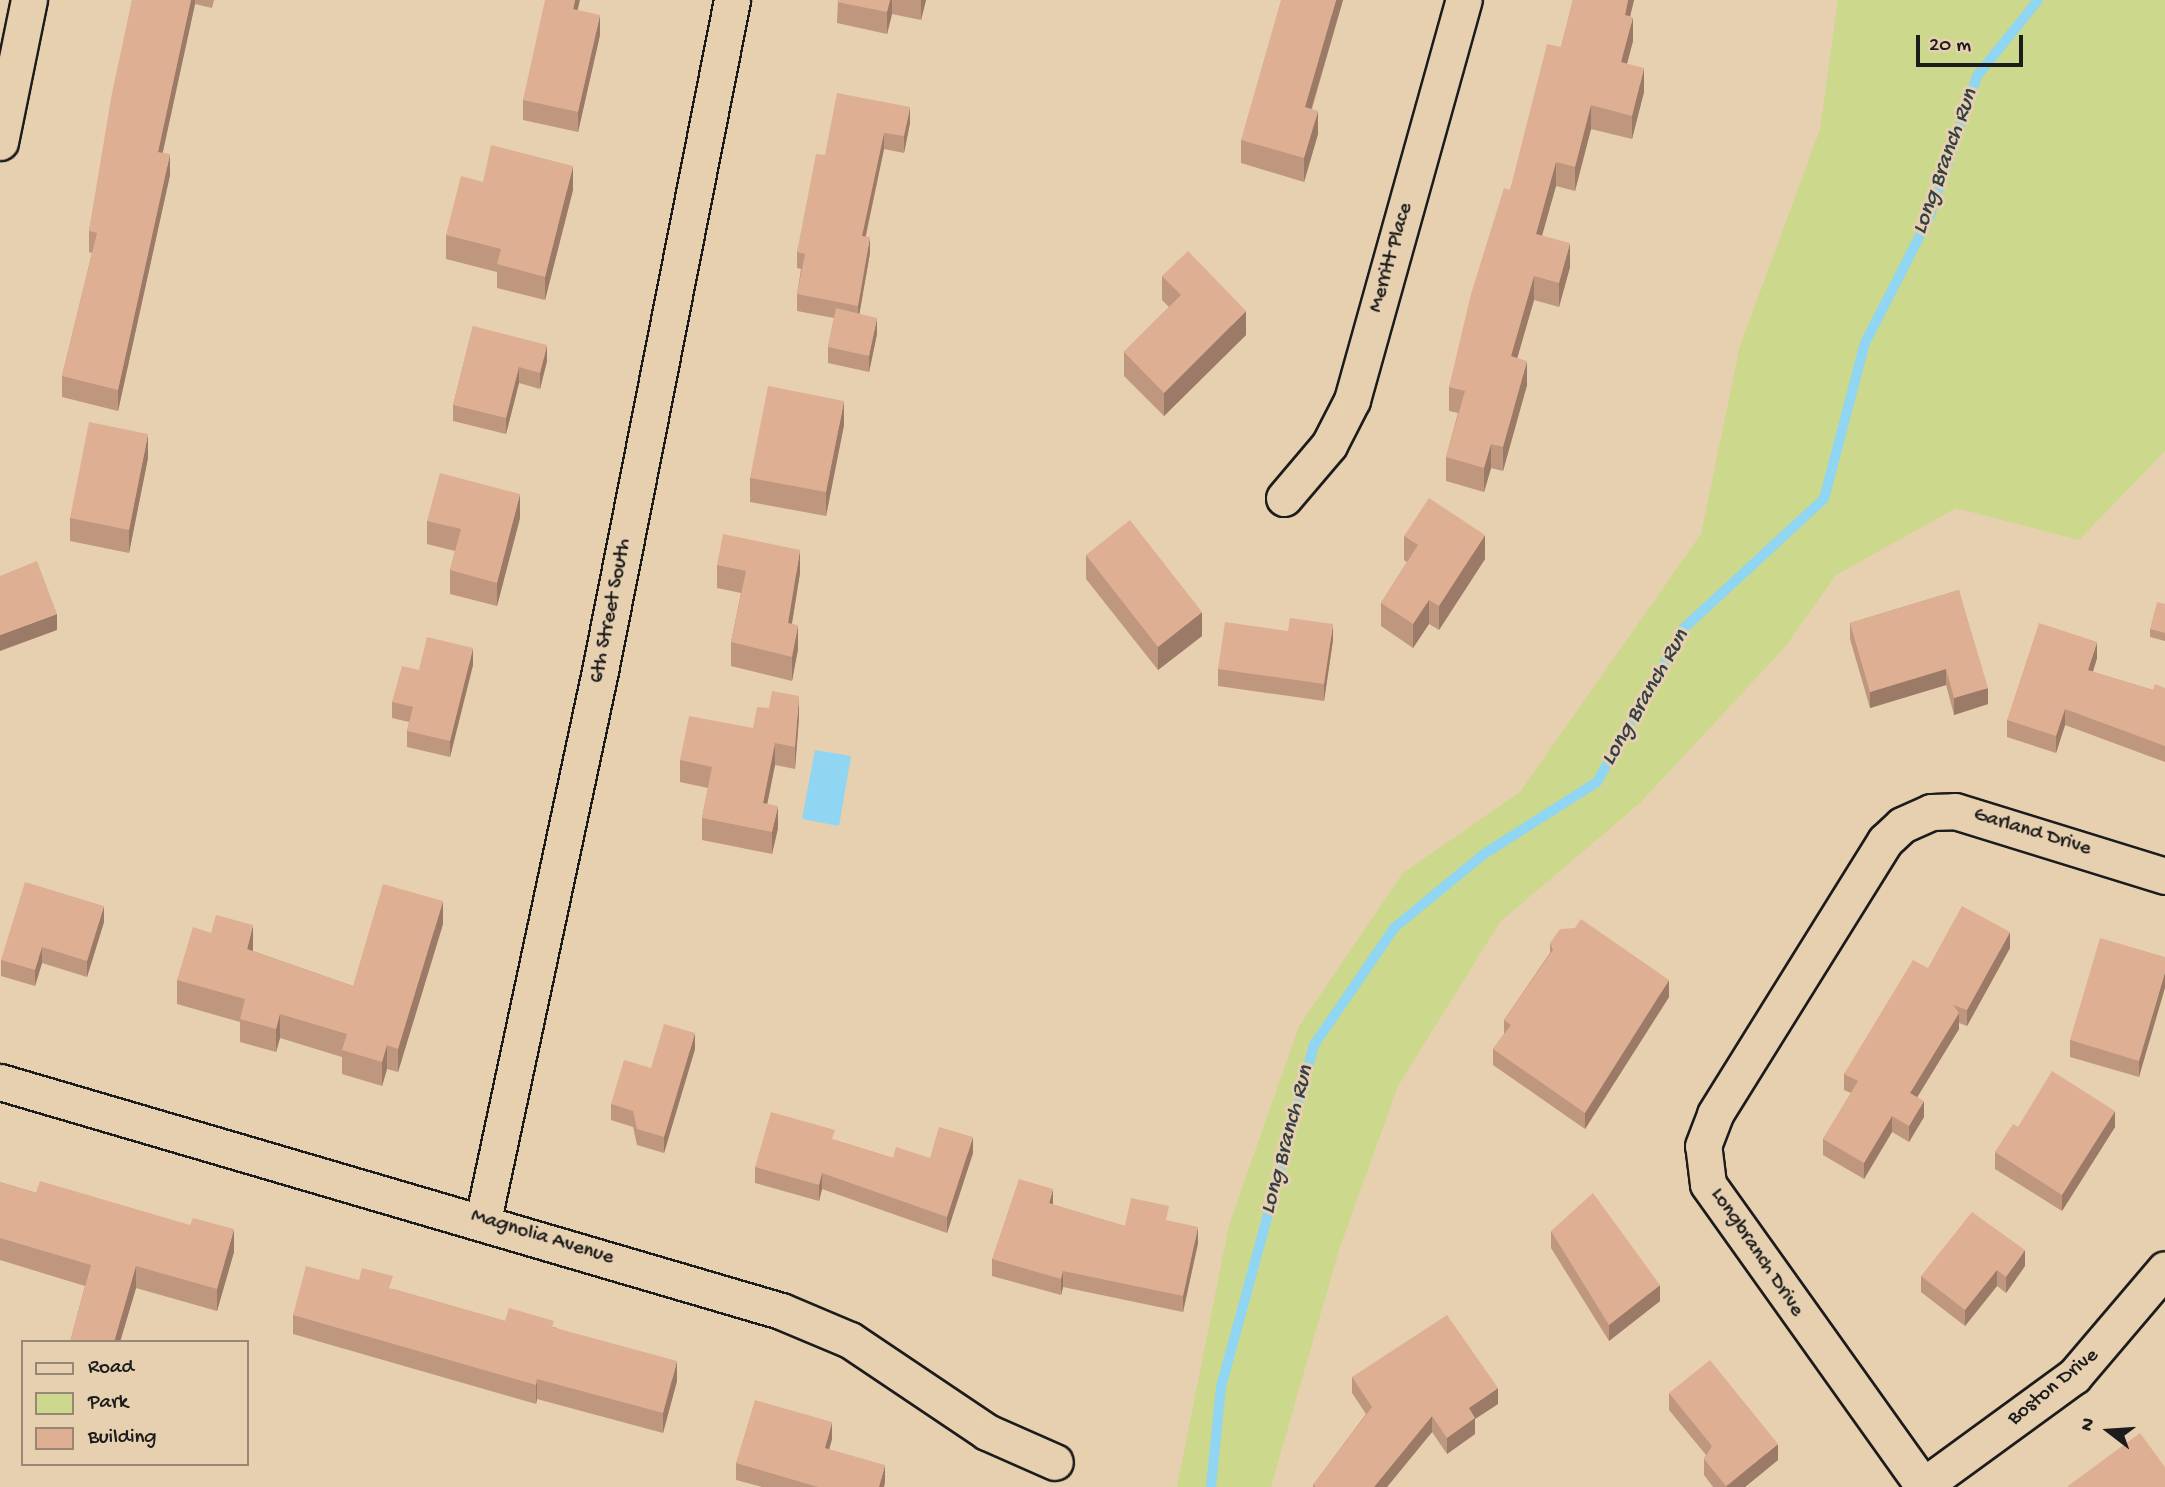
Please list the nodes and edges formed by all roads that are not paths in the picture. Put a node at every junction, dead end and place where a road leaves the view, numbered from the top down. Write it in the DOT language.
graph roads {
  1 [pos="29,0"];
  2 [pos="732,0"];
  3 [pos="1464,0"];
  4 [pos="0,142"];
  5 [pos="1284,498"];
  6 [pos="2165,876"];
  7 [pos="1851,896"];
  8 [pos="0,1082"];
  9 [pos="483,1220"];
  10 [pos="2165,1269"];
  11 [pos="1055,1462"];
  12 [pos="1923,1486"];
  1 -- 4 [label="street"];
  2 -- 9 [label="street, 6th Street South"];
  3 -- 5 [label="street, Merritt Place"];
  6 -- 7 [label="street, Garland Drive"];
  7 -- 12 [label="street, Longbranch Drive"];
  8 -- 9 [label="street, Magnolia Avenue"];
  9 -- 11 [label="street, Magnolia Avenue"];
  10 -- 12 [label="street, Boston Drive"];
}
